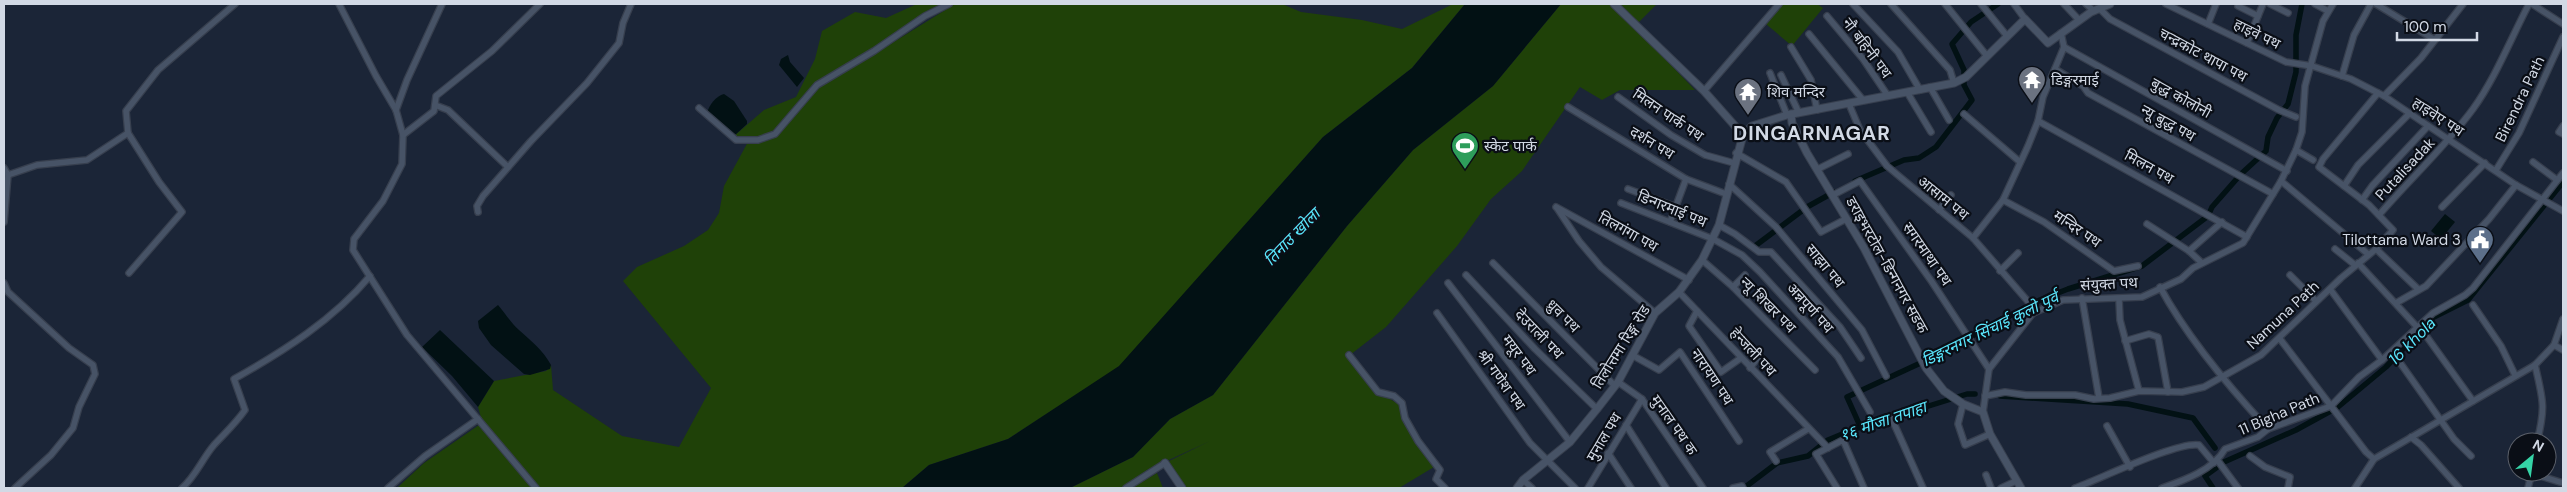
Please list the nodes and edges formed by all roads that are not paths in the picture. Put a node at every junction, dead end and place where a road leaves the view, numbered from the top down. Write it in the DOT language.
graph roads {
  1 [pos="235,4"];
  2 [pos="339,4"];
  3 [pos="442,4"];
  4 [pos="540,4"];
  5 [pos="631,4"];
  6 [pos="949,4"];
  7 [pos="1614,4"];
  8 [pos="1779,4"];
  9 [pos="1853,4"];
  10 [pos="1891,4"];
  11 [pos="1945,4"];
  12 [pos="1981,4"];
  13 [pos="2064,4"];
  14 [pos="2086,4"];
  15 [pos="2110,4"];
  16 [pos="2166,4"];
  17 [pos="2216,4"];
  18 [pos="2263,4"];
  19 [pos="2270,4"];
  20 [pos="2315,4"];
  21 [pos="2333,4"];
  22 [pos="2371,4"];
  23 [pos="2376,4"];
  24 [pos="2531,4"];
  25 [pos="2014,5"];
  26 [pos="2459,5"];
  27 [pos="2238,6"];
  28 [pos="2097,10"];
  29 [pos="2328,11"];
  30 [pos="2288,13"];
  31 [pos="1827,16"];
  32 [pos="2258,16"];
  33 [pos="2025,19"];
  34 [pos="2079,20"];
  35 [pos="2208,24"];
  36 [pos="2563,24"];
  37 [pos="2062,32"];
  38 [pos="1809,34"];
  39 [pos="2007,36"];
  40 [pos="2563,37"];
  41 [pos="2435,40"];
  42 [pos="2247,43"];
  43 [pos="1791,47"];
  44 [pos="2064,47"];
  45 [pos="2556,55"];
  46 [pos="1987,56"];
  47 [pos="2563,60"];
  48 [pos="2312,66"];
  49 [pos="2054,69"];
  50 [pos="1770,73"];
  51 [pos="1781,75"];
  52 [pos="2342,76"];
  53 [pos="1954,83"];
  54 [pos="1930,87"];
  55 [pos="1920,90"];
  56 [pos="1704,91"];
  57 [pos="1907,92"];
  58 [pos="2378,93"];
  59 [pos="1888,96"];
  60 [pos="2384,96"];
  61 [pos="1618,97"];
  62 [pos="1863,100"];
  63 [pos="1849,104"];
  64 [pos="435,105"];
  65 [pos="1568,107"];
  66 [pos="699,108"];
  67 [pos="396,110"];
  68 [pos="1817,110"];
  69 [pos="1799,113"];
  70 [pos="1789,114"];
  71 [pos="1964,114"];
  72 [pos="2409,114"];
  73 [pos="2296,117"];
  74 [pos="1949,120"];
  75 [pos="2038,121"];
  76 [pos="2428,126"];
  77 [pos="1931,132"];
  78 [pos="128,133"];
  79 [pos="403,135"];
  80 [pos="1743,135"];
  81 [pos="2449,139"];
  82 [pos="2296,150"];
  83 [pos="1736,153"];
  84 [pos="1848,154"];
  85 [pos="2313,160"];
  86 [pos="2020,162"];
  87 [pos="2533,162"];
  88 [pos="1734,163"];
  89 [pos="2485,163"];
  90 [pos="508,167"];
  91 [pos="4,168"];
  92 [pos="1818,170"];
  93 [pos="2496,170"];
  94 [pos="2287,171"];
  95 [pos="2563,173"];
  96 [pos="8,175"];
  97 [pos="1686,179"];
  98 [pos="2557,180"];
  99 [pos="2281,181"];
  100 [pos="1729,184"];
  101 [pos="2516,185"];
  102 [pos="2344,186"];
  103 [pos="1628,189"];
  104 [pos="1726,194"];
  105 [pos="1832,194"];
  106 [pos="2273,194"];
  107 [pos="1951,196"];
  108 [pos="2543,199"];
  109 [pos="2003,200"];
  110 [pos="2362,200"];
  111 [pos="1622,203"];
  112 [pos="1676,207"];
  113 [pos="2442,207"];
  114 [pos="1939,210"];
  115 [pos="2563,211"];
  116 [pos="478,212"];
  117 [pos="2379,215"];
  118 [pos="1846,219"];
  119 [pos="2220,221"];
  120 [pos="4,222"];
  121 [pos="1670,222"];
  122 [pos="2148,224"];
  123 [pos="1719,225"];
  124 [pos="2247,237"];
  125 [pos="1973,238"];
  126 [pos="1713,239"];
  127 [pos="2335,249"];
  128 [pos="2376,249"];
  129 [pos="2189,251"];
  130 [pos="2018,253"];
  131 [pos="2368,254"];
  132 [pos="1702,260"];
  133 [pos="1493,263"];
  134 [pos="2202,263"];
  135 [pos="2356,264"];
  136 [pos="2138,266"];
  137 [pos="2000,271"];
  138 [pos="129,273"];
  139 [pos="1466,275"];
  140 [pos="1745,275"];
  141 [pos="370,276"];
  142 [pos="2290,276"];
  143 [pos="1689,280"];
  144 [pos="4,283"];
  145 [pos="1448,283"];
  146 [pos="1733,287"];
  147 [pos="2160,287"];
  148 [pos="2330,288"];
  149 [pos="2418,289"];
  150 [pos="1679,292"];
  151 [pos="2082,298"];
  152 [pos="2119,300"];
  153 [pos="2316,301"];
  154 [pos="2396,303"];
  155 [pos="2473,305"];
  156 [pos="1697,311"];
  157 [pos="1437,313"];
  158 [pos="1655,313"];
  159 [pos="2032,313"];
  160 [pos="2563,319"];
  161 [pos="2418,328"];
  162 [pos="2427,337"];
  163 [pos="2280,338"];
  164 [pos="2126,341"];
  165 [pos="2554,345"];
  166 [pos="2563,350"];
  167 [pos="1350,355"];
  168 [pos="1632,355"];
  169 [pos="1759,356"];
  170 [pos="1741,358"];
  171 [pos="1861,358"];
  172 [pos="2382,360"];
  173 [pos="2401,364"];
  174 [pos="2535,365"];
  175 [pos="1750,368"];
  176 [pos="1989,369"];
  177 [pos="1815,370"];
  178 [pos="2515,375"];
  179 [pos="1886,376"];
  180 [pos="2224,378"];
  181 [pos="1616,384"];
  182 [pos="2139,391"];
  183 [pos="2168,392"];
  184 [pos="1985,396"];
  185 [pos="2099,398"];
  186 [pos="1642,399"];
  187 [pos="2473,401"];
  188 [pos="1963,404"];
  189 [pos="2333,407"];
  190 [pos="1597,409"];
  191 [pos="1870,412"];
  192 [pos="1983,412"];
  193 [pos="1892,417"];
  194 [pos="478,419"];
  195 [pos="2440,420"];
  196 [pos="1626,425"];
  197 [pos="2106,426"];
  198 [pos="1808,429"];
  199 [pos="2268,429"];
  200 [pos="2540,432"];
  201 [pos="1990,434"];
  202 [pos="2411,437"];
  203 [pos="1739,441"];
  204 [pos="1570,442"];
  205 [pos="1824,444"];
  206 [pos="1608,453"];
  207 [pos="2250,456"];
  208 [pos="2471,456"];
  209 [pos="2374,459"];
  210 [pos="1548,460"];
  211 [pos="1776,461"];
  212 [pos="2216,462"];
  213 [pos="1165,463"];
  214 [pos="2130,467"];
  215 [pos="1986,475"];
  216 [pos="1523,480"];
  217 [pos="2016,481"];
  218 [pos="1742,487"];
  219 [pos="15,488"];
  220 [pos="182,488"];
  221 [pos="388,488"];
  222 [pos="536,488"];
  223 [pos="1126,488"];
  224 [pos="1182,488"];
  225 [pos="1445,488"];
  226 [pos="1516,488"];
  227 [pos="1532,488"];
  228 [pos="1575,488"];
  229 [pos="1588,488"];
  230 [pos="1631,488"];
  231 [pos="1666,488"];
  232 [pos="1703,488"];
  233 [pos="1733,488"];
  234 [pos="1837,488"];
  235 [pos="1864,488"];
  236 [pos="1923,488"];
  237 [pos="1991,488"];
  238 [pos="2001,488"];
  239 [pos="2021,488"];
  240 [pos="2075,488"];
  241 [pos="2162,488"];
  242 [pos="2238,488"];
  243 [pos="2288,488"];
  244 [pos="2354,488"];
  245 [pos="2459,488"];
  1 -- 78 [label="street"];
  2 -- 67 [label="street"];
  3 -- 67 [label="street"];
  4 -- 64 [label="street"];
  5 -- 90 [label="street"];
  6 -- 66 [label="street"];
  7 -- 56 [label="street"];
  8 -- 56 [label="street"];
  9 -- 55 [label="street"];
  10 -- 53 [label="street"];
  11 -- 46 [label="street"];
  12 -- 39 [label="street"];
  13 -- 34 [label="street"];
  14 -- 28 [label="street, चन्द्रकोट थापा पथ"];
  15 -- 28 [label="street"];
  16 -- 35 [label="street, हाइवे पथ"];
  17 -- 35 [label="street"];
  18 -- 32 [label="street"];
  19 -- 30 [label="street"];
  20 -- 29 [label="street"];
  21 -- 29 [label="street"];
  22 -- 52 [label="street"];
  23 -- 41 [label="street"];
  24 -- 36 [label="street"];
  24 -- 81 [label="street, Putalisadak"];
  25 -- 33 [label="street"];
  26 -- 41 [label="street"];
  27 -- 32 [label="street"];
  28 -- 34 [label="street"];
  28 -- 73 [label="street, चन्द्रकोट थापा पथ"];
  29 -- 48 [label="street"];
  31 -- 59 [label="street, नौ बहिनी पथ"];
  32 -- 42 [label="street"];
  33 -- 37 [label="street"];
  33 -- 39 [label="street"];
  34 -- 37 [label="street"];
  35 -- 42 [label="street, हाइवे पथ"];
  37 -- 44 [label="street"];
  38 -- 62 [label="street"];
  39 -- 46 [label="street"];
  40 -- 45 [label="street, Birendra Path"];
  41 -- 60 [label="street"];
  42 -- 48 [label="street, हाइवे पथ"];
  43 -- 68 [label="street"];
  44 -- 49 [label="street"];
  44 -- 94 [label="street, बुद्ध कोलोनी"];
  45 -- 47 [label="street"];
  45 -- 93 [label="street, Birendra Path"];
  46 -- 53 [label="street"];
  48 -- 52 [label="street, हाइवेए पथ"];
  48 -- 82 [label="street"];
  49 -- 75 [label="street"];
  49 -- 106 [label="street, न्यू बुद्ध पथ"];
  50 -- 70 [label="street"];
  51 -- 69 [label="street"];
  52 -- 58 [label="street, हाइवेए पथ"];
  53 -- 54 [label="street"];
  54 -- 55 [label="street"];
  54 -- 74 [label="street"];
  55 -- 57 [label="street"];
  56 -- 80 [label="street"];
  57 -- 59 [label="street"];
  57 -- 77 [label="street"];
  58 -- 60 [label="street, हाइवेए पथ"];
  58 -- 102 [label="street, Namuna Path"];
  59 -- 62 [label="street"];
  60 -- 72 [label="street, हाइवेए पथ"];
  61 -- 88 [label="street, मिलन पार्क पथ"];
  62 -- 63 [label="street"];
  63 -- 68 [label="street"];
  63 -- 114 [label="street, आसाम पथ"];
  64 -- 79 [label="street"];
  64 -- 90 [label="street"];
  65 -- 97 [label="street, दर्शन पथ"];
  67 -- 79 [label="street"];
  68 -- 69 [label="street"];
  69 -- 70 [label="street"];
  70 -- 80 [label="street"];
  70 -- 92 [label="street, डराइभरटोल-डिन्गनगर सडक"];
  71 -- 86 [label="street"];
  72 -- 76 [label="street, हाइवेए पथ"];
  72 -- 102 [label="street"];
  75 -- 86 [label="street"];
  75 -- 119 [label="street, मिलन पथ"];
  76 -- 81 [label="street, हाइवेए पथ"];
  76 -- 110 [label="street"];
  78 -- 96 [label="street"];
  78 -- 138 [label="street"];
  79 -- 141 [label="street"];
  80 -- 83 [label="street, तिलोत्तमा रिङ्ग रोड"];
  81 -- 89 [label="street, हाइवेए पथ"];
  81 -- 117 [label="street, Putalisadak"];
  82 -- 85 [label="street"];
  82 -- 94 [label="street"];
  83 -- 88 [label="street, तिलोत्तमा रिङ्ग रोड"];
  83 -- 118 [label="street"];
  84 -- 92 [label="street"];
  86 -- 109 [label="street"];
  87 -- 98 [label="street"];
  88 -- 100 [label="street, तिलोत्तमा रिङ्ग रोड"];
  89 -- 93 [label="street, हाइवेए पथ"];
  89 -- 113 [label="street"];
  90 -- 116 [label="street"];
  91 -- 96 [label="street"];
  92 -- 105 [label="street, डराइभरटोल-डिन्गनगर सडक"];
  93 -- 101 [label="street, हाइवेए पथ"];
  94 -- 99 [label="street, संयुक्त पथ"];
  95 -- 98 [label="street, 11 Bigha Path"];
  96 -- 120 [label="street"];
  97 -- 104 [label="street, दर्शन पथ"];
  97 -- 112 [label="street"];
  98 -- 108 [label="street, 11 Bigha Path"];
  99 -- 106 [label="street, संयुक्त पथ"];
  99 -- 131 [label="street"];
  100 -- 104 [label="street, तिलोत्तमा रिङ्ग रोड"];
  100 -- 179 [label="street, साझा पथ"];
  101 -- 108 [label="street, हाइवेए पथ"];
  101 -- 149 [label="street"];
  102 -- 110 [label="street, Namuna Path"];
  103 -- 112 [label="street"];
  104 -- 123 [label="street, तिलोत्तमा रिङ्ग रोड"];
  105 -- 118 [label="street, डराइभरटोल-डिन्गनगर सडक"];
  105 -- 176 [label="street, सगरमाथा पथ"];
  106 -- 124 [label="street, संयुक्त पथ"];
  107 -- 114 [label="street"];
  108 -- 115 [label="street, हाइवेए पथ"];
  108 -- 161 [label="street, 11 Bigha Path"];
  109 -- 125 [label="street"];
  109 -- 136 [label="street, मन्दिर पथ"];
  110 -- 117 [label="street, Namuna Path"];
  111 -- 121 [label="street, डिन्गरमाई पथ"];
  112 -- 121 [label="street"];
  114 -- 125 [label="street, आसाम पथ"];
  117 -- 128 [label="street, Namuna Path"];
  118 -- 188 [label="street, डराइभरटोल-डिन्गनगर सडक"];
  119 -- 124 [label="street, मिलन पथ"];
  119 -- 129 [label="street"];
  121 -- 126 [label="street, डिन्गरमाई पथ"];
  122 -- 129 [label="street"];
  123 -- 126 [label="street, तिलोत्तमा रिङ्ग रोड"];
  123 -- 171 [label="street"];
  124 -- 134 [label="street, संयुक्त पथ"];
  125 -- 137 [label="street, आसाम पथ"];
  126 -- 132 [label="street, तिलोत्तमा रिङ्ग रोड"];
  126 -- 191 [label="street, अन्नपूर्ण पथ"];
  127 -- 135 [label="street"];
  128 -- 131 [label="street, Namuna Path"];
  128 -- 149 [label="street"];
  129 -- 134 [label="street"];
  130 -- 137 [label="street"];
  131 -- 135 [label="street, Namuna Path"];
  132 -- 143 [label="street, तिलोत्तमा रिङ्ग रोड"];
  132 -- 146 [label="street, न्यू शिखर पथ"];
  133 -- 181 [label="street, ध्रुव पथ"];
  134 -- 147 [label="street, संयुक्त पथ"];
  135 -- 148 [label="street, Namuna Path"];
  135 -- 154 [label="street"];
  137 -- 159 [label="street, आसाम पथ"];
  139 -- 190 [label="street, देउराली पथ"];
  140 -- 146 [label="street"];
  141 -- 194 [label="street"];
  141 -- 220 [label="street"];
  142 -- 153 [label="street"];
  143 -- 150 [label="street, तिलोत्तमा रिङ्ग रोड"];
  143 -- 158 [label="street, तिलगंगा पथ"];
  144 -- 219 [label="street"];
  145 -- 204 [label="street, मयूर पथ"];
  146 -- 177 [label="street, न्यू शिखर पथ"];
  147 -- 152 [label="street, संयुक्त पथ"];
  147 -- 180 [label="street"];
  148 -- 153 [label="street, Namuna Path"];
  148 -- 172 [label="street"];
  149 -- 154 [label="street"];
  150 -- 156 [label="street, हेन्जली पथ"];
  150 -- 158 [label="street, तिलोत्तमा रिङ्ग रोड"];
  151 -- 152 [label="street, संयुक्त पथ"];
  151 -- 159 [label="street, संयुक्त पथ"];
  151 -- 185 [label="street"];
  152 -- 164 [label="street"];
  153 -- 163 [label="street, Namuna Path"];
  154 -- 161 [label="street"];
  155 -- 178 [label="street"];
  156 -- 170 [label="street, हेन्जली पथ"];
  156 -- 170 [label="street"];
  157 -- 210 [label="street, श्री गणेश पथ"];
  158 -- 168 [label="street, तिलोत्तमा रिङ्ग रोड"];
  159 -- 176 [label="street, संयुक्त पथ"];
  160 -- 165 [label="street"];
  161 -- 172 [label="street, 11 Bigha Path"];
  162 -- 187 [label="street"];
  163 -- 180 [label="street, Namuna Path"];
  163 -- 189 [label="street"];
  164 -- 182 [label="street"];
  164 -- 183 [label="street"];
  165 -- 166 [label="street"];
  165 -- 174 [label="street"];
  167 -- 225 [label="street"];
  168 -- 181 [label="street, तिलोत्तमा रिङ्ग रोड"];
  168 -- 203 [label="street, नारायण पथ"];
  169 -- 175 [label="street"];
  170 -- 175 [label="street, हेन्जली पथ"];
  172 -- 189 [label="street, 11 Bigha Path"];
  173 -- 195 [label="street"];
  174 -- 178 [label="street"];
  174 -- 200 [label="street"];
  175 -- 198 [label="street, हेन्जली पथ"];
  176 -- 184 [label="street"];
  178 -- 187 [label="street"];
  180 -- 183 [label="street, Namuna Path"];
  180 -- 199 [label="street"];
  181 -- 186 [label="street, मुनाल पथ क"];
  181 -- 190 [label="street, तिलोत्तमा रिङ्ग रोड"];
  182 -- 183 [label="street, Namuna Path"];
  182 -- 185 [label="street, Namuna Path"];
  184 -- 185 [label="street, Namuna Path"];
  184 -- 192 [label="street"];
  186 -- 196 [label="street, मुनाल पथ"];
  186 -- 232 [label="street, मुनाल पथ क"];
  187 -- 195 [label="street"];
  188 -- 192 [label="street, डराइभरटोल-डिन्गनगर सडक"];
  188 -- 201 [label="street"];
  189 -- 199 [label="street, 11 Bigha Path"];
  189 -- 209 [label="street"];
  190 -- 204 [label="street, तिलोत्तमा रिङ्ग रोड"];
  192 -- 201 [label="street"];
  193 -- 236 [label="street"];
  194 -- 221 [label="street"];
  194 -- 222 [label="street"];
  195 -- 202 [label="street"];
  195 -- 208 [label="street"];
  196 -- 206 [label="street, मुनाल पथ"];
  196 -- 231 [label="street"];
  197 -- 214 [label="street"];
  198 -- 205 [label="street, हेन्जली पथ"];
  198 -- 211 [label="street"];
  199 -- 212 [label="street, 11 Bigha Path"];
  201 -- 217 [label="street"];
  202 -- 209 [label="street"];
  202 -- 245 [label="street"];
  204 -- 210 [label="street, तिलोत्तमा रिङ्ग रोड"];
  205 -- 234 [label="street"];
  205 -- 235 [label="street"];
  206 -- 229 [label="street, मुनाल पथ"];
  206 -- 230 [label="street"];
  207 -- 243 [label="street"];
  209 -- 244 [label="street"];
  210 -- 216 [label="street, तिलोत्तमा रिङ्ग रोड"];
  210 -- 228 [label="street, श्री गणेश पथ"];
  212 -- 214 [label="street"];
  212 -- 241 [label="street, 11 Bigha Path"];
  212 -- 242 [label="street"];
  213 -- 223 [label="street"];
  213 -- 224 [label="street"];
  214 -- 240 [label="street"];
  215 -- 237 [label="street"];
  216 -- 226 [label="street, तिलोत्तमा रिङ्ग रोड"];
  216 -- 227 [label="street"];
  217 -- 238 [label="street"];
  217 -- 239 [label="street"];
  218 -- 233 [label="street"];
}
